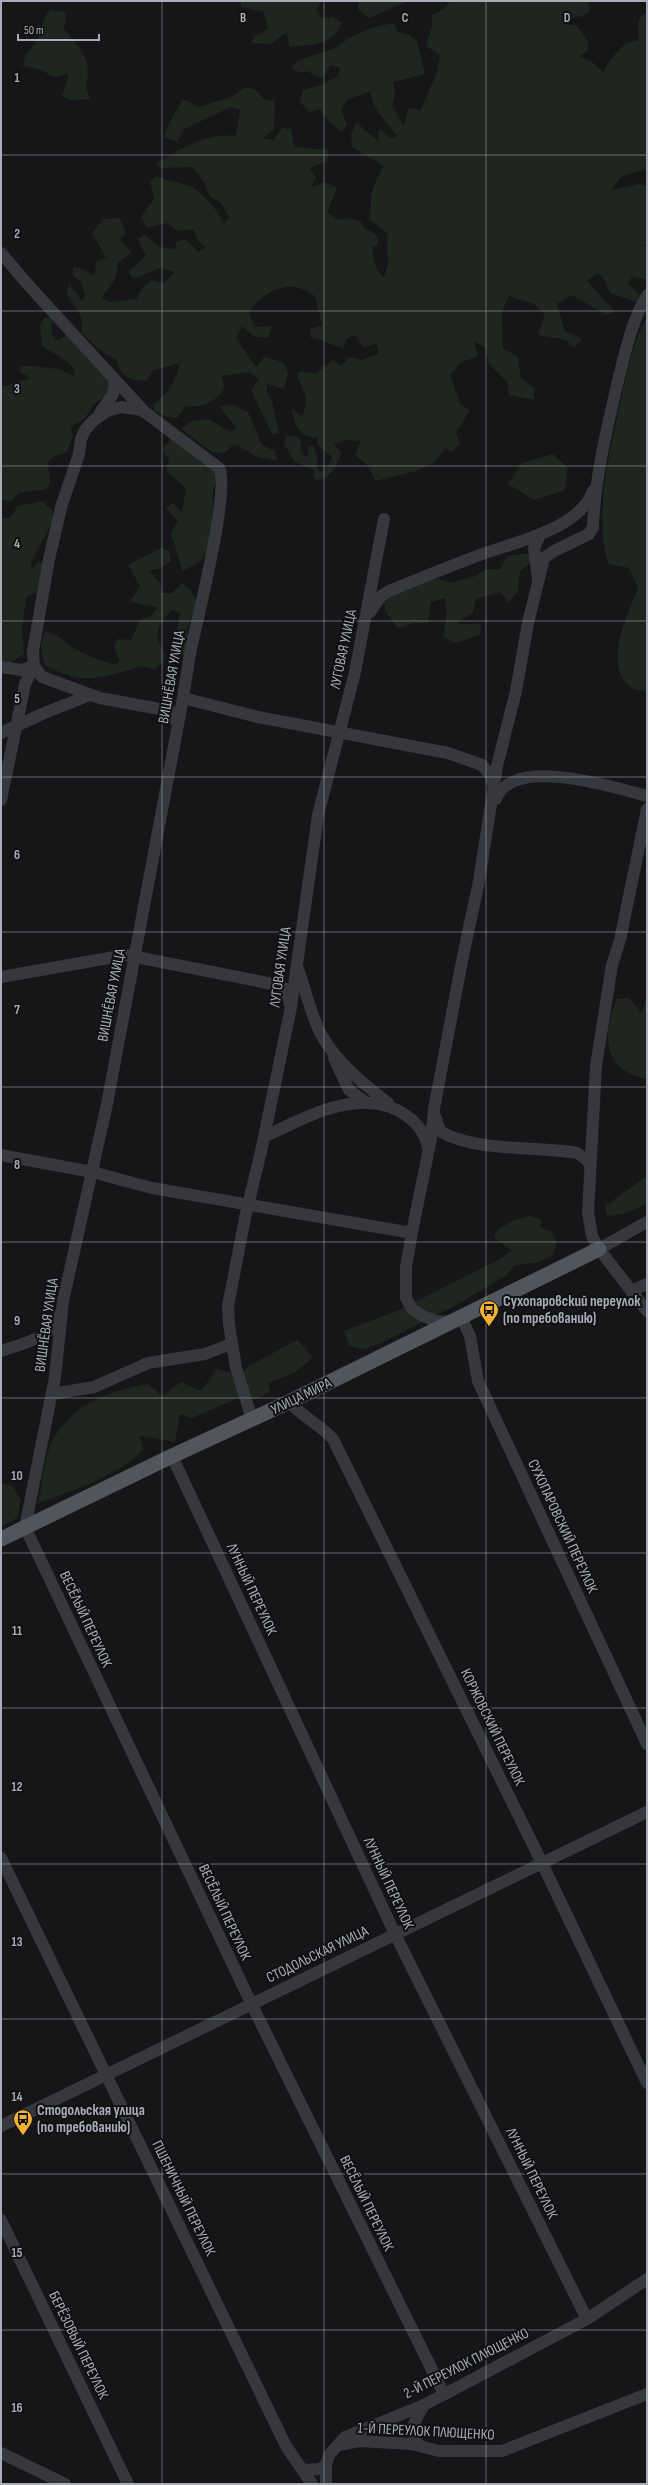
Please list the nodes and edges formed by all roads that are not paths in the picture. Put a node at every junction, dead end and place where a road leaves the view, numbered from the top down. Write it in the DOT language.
graph roads {
  1 [pos="1,253"];
  2 [pos="647,295"];
  3 [pos="115,380"];
  4 [pos="142,410"];
  5 [pos="94,420"];
  6 [pos="596,478"];
  7 [pos="384,519"];
  8 [pos="540,535"];
  9 [pos="539,582"];
  10 [pos="366,618"];
  11 [pos="34,666"];
  12 [pos="1,667"];
  13 [pos="90,695"];
  14 [pos="183,698"];
  15 [pos="178,724"];
  16 [pos="17,726"];
  17 [pos="1,733"];
  18 [pos="340,734"];
  19 [pos="495,787"];
  20 [pos="647,796"];
  21 [pos="1,800"];
  22 [pos="492,807"];
  23 [pos="647,809"];
  24 [pos="135,955"];
  25 [pos="297,966"];
  26 [pos="1,977"];
  27 [pos="291,1007"];
  28 [pos="328,1044"];
  29 [pos="364,1101"];
  30 [pos="394,1108"];
  31 [pos="434,1109"];
  32 [pos="264,1137"];
  33 [pos="429,1150"];
  34 [pos="1,1155"];
  35 [pos="590,1166"];
  36 [pos="92,1172"];
  37 [pos="247,1205"];
  38 [pos="647,1222"];
  39 [pos="412,1233"];
  40 [pos="598,1249"];
  41 [pos="647,1284"];
  42 [pos="632,1291"];
  43 [pos="63,1302"];
  44 [pos="647,1311"];
  45 [pos="456,1320"];
  46 [pos="231,1344"];
  47 [pos="1,1351"];
  48 [pos="52,1394"];
  49 [pos="289,1402"];
  50 [pos="252,1419"];
  51 [pos="172,1456"];
  52 [pos="25,1527"];
  53 [pos="1,1539"];
  54 [pos="647,1744"];
  55 [pos="647,1812"];
  56 [pos="1,1858"];
  57 [pos="542,1863"];
  58 [pos="395,1934"];
  59 [pos="251,2003"];
  60 [pos="108,2075"];
  61 [pos="647,2083"];
  62 [pos="1,2126"];
  63 [pos="1,2220"];
  64 [pos="647,2279"];
  65 [pos="587,2319"];
  66 [pos="444,2394"];
  67 [pos="647,2394"];
  68 [pos="424,2405"];
  69 [pos="336,2445"];
  70 [pos="420,2446"];
  71 [pos="1,2453"];
  72 [pos="326,2465"];
  73 [pos="304,2470"];
  74 [pos="65,2484"];
  75 [pos="128,2484"];
  76 [pos="312,2484"];
  77 [pos="326,2484"];
  1 -- 3 [label="street"];
  2 -- 6 [label="street"];
  3 -- 4 [label="street"];
  3 -- 5 [label="street"];
  4 -- 5 [label="street"];
  4 -- 14 [label="street, ВИШНЁВАЯ УЛИЦА"];
  5 -- 11 [label="street"];
  6 -- 8 [label="street"];
  6 -- 9 [label="street"];
  7 -- 10 [label="street, ЛУГОВАЯ УЛИЦА"];
  8 -- 9 [label="street"];
  8 -- 10 [label="street"];
  9 -- 19 [label="street"];
  10 -- 18 [label="street, ЛУГОВАЯ УЛИЦА"];
  11 -- 12 [label="street"];
  11 -- 13 [label="street"];
  11 -- 16 [label="street"];
  13 -- 15 [label="street"];
  13 -- 16 [label="street"];
  14 -- 15 [label="street, ВИШНЁВАЯ УЛИЦА"];
  14 -- 18 [label="street"];
  15 -- 24 [label="street, ВИШНЁВАЯ УЛИЦА"];
  16 -- 17 [label="street"];
  16 -- 21 [label="street"];
  18 -- 19 [label="street"];
  18 -- 25 [label="street, ЛУГОВАЯ УЛИЦА"];
  19 -- 22 [label="street"];
  20 -- 22 [label="street"];
  22 -- 31 [label="street"];
  23 -- 35 [label="street"];
  24 -- 26 [label="street"];
  24 -- 27 [label="street"];
  24 -- 36 [label="street, ВИШНЁВАЯ УЛИЦА"];
  25 -- 27 [label="street, ЛУГОВАЯ УЛИЦА"];
  25 -- 28 [label="street"];
  27 -- 32 [label="street, ЛУГОВАЯ УЛИЦА"];
  28 -- 29 [label="street"];
  28 -- 30 [label="street"];
  29 -- 30 [label="street"];
  29 -- 32 [label="street"];
  30 -- 33 [label="street"];
  31 -- 33 [label="street"];
  31 -- 35 [label="street"];
  32 -- 37 [label="street, ЛУГОВАЯ УЛИЦА"];
  33 -- 39 [label="street"];
  34 -- 36 [label="street"];
  35 -- 40 [label="street"];
  36 -- 37 [label="street"];
  36 -- 43 [label="street, ВИШНЁВАЯ УЛИЦА"];
  37 -- 39 [label="street"];
  37 -- 46 [label="street, ЛУГОВАЯ УЛИЦА"];
  38 -- 40 [label="street"];
  39 -- 45 [label="street"];
  40 -- 42 [label="street"];
  40 -- 45 [label="main road, УЛИЦА МИРА"];
  41 -- 42 [label="street"];
  42 -- 44 [label="street"];
  43 -- 47 [label="street"];
  43 -- 48 [label="street, ВИШНЁВАЯ УЛИЦА"];
  45 -- 49 [label="main road, УЛИЦА МИРА"];
  45 -- 54 [label="street, СУХОПАРОВСКИЙ ПЕРЕУЛОК"];
  46 -- 48 [label="street"];
  46 -- 50 [label="street, ЛУГОВАЯ УЛИЦА"];
  48 -- 52 [label="street, ВИШНЁВАЯ УЛИЦА"];
  49 -- 50 [label="main road, УЛИЦА МИРА"];
  49 -- 57 [label="street, КОРЖОВСКИЙ ПЕРЕУЛОК"];
  50 -- 51 [label="main road, УЛИЦА МИРА"];
  51 -- 52 [label="main road, УЛИЦА МИРА"];
  51 -- 58 [label="street, ЛУННЫЙ ПЕРЕУЛОК"];
  52 -- 53 [label="main road, УЛИЦА МИРА"];
  52 -- 59 [label="street, ВЕСЁЛЫЙ ПЕРЕУЛОК"];
  55 -- 57 [label="street, СТОДОЛЬСКАЯ УЛИЦА"];
  56 -- 60 [label="street, ПШЕНИЧНЫЙ ПЕРЕУЛОК"];
  57 -- 58 [label="street, СТОДОЛЬСКАЯ УЛИЦА"];
  57 -- 61 [label="street, КОРЖОВСКИЙ ПЕРЕУЛОК"];
  58 -- 59 [label="street, СТОДОЛЬСКАЯ УЛИЦА"];
  58 -- 65 [label="street, ЛУННЫЙ ПЕРЕУЛОК"];
  59 -- 60 [label="street, СТОДОЛЬСКАЯ УЛИЦА"];
  59 -- 66 [label="street, ВЕСЁЛЫЙ ПЕРЕУЛОК"];
  60 -- 62 [label="street, СТОДОЛЬСКАЯ УЛИЦА"];
  60 -- 73 [label="street, ПШЕНИЧНЫЙ ПЕРЕУЛОК"];
  63 -- 75 [label="street, БЕРЁЗОВЫЙ ПЕРЕУЛОК"];
  64 -- 65 [label="street, 2-Й ПЕРЕУЛОК ПЛЮЩЕНКО"];
  65 -- 66 [label="street, 2-Й ПЕРЕУЛОК ПЛЮЩЕНКО"];
  66 -- 68 [label="street, 2-Й ПЕРЕУЛОК ПЛЮЩЕНКО"];
  67 -- 70 [label="street, 1-Й ПЕРЕУЛОК ПЛЮЩЕНКО"];
  68 -- 69 [label="street, 2-Й ПЕРЕУЛОК ПЛЮЩЕНКО"];
  68 -- 70 [label="street"];
  69 -- 70 [label="street, 1-Й ПЕРЕУЛОК ПЛЮЩЕНКО"];
  69 -- 72 [label="street, 2-Й ПЕРЕУЛОК ПЛЮЩЕНКО"];
  71 -- 74 [label="street"];
  72 -- 73 [label="street"];
  72 -- 77 [label="street"];
  73 -- 76 [label="street, ПШЕНИЧНЫЙ ПЕРЕУЛОК"];
}
